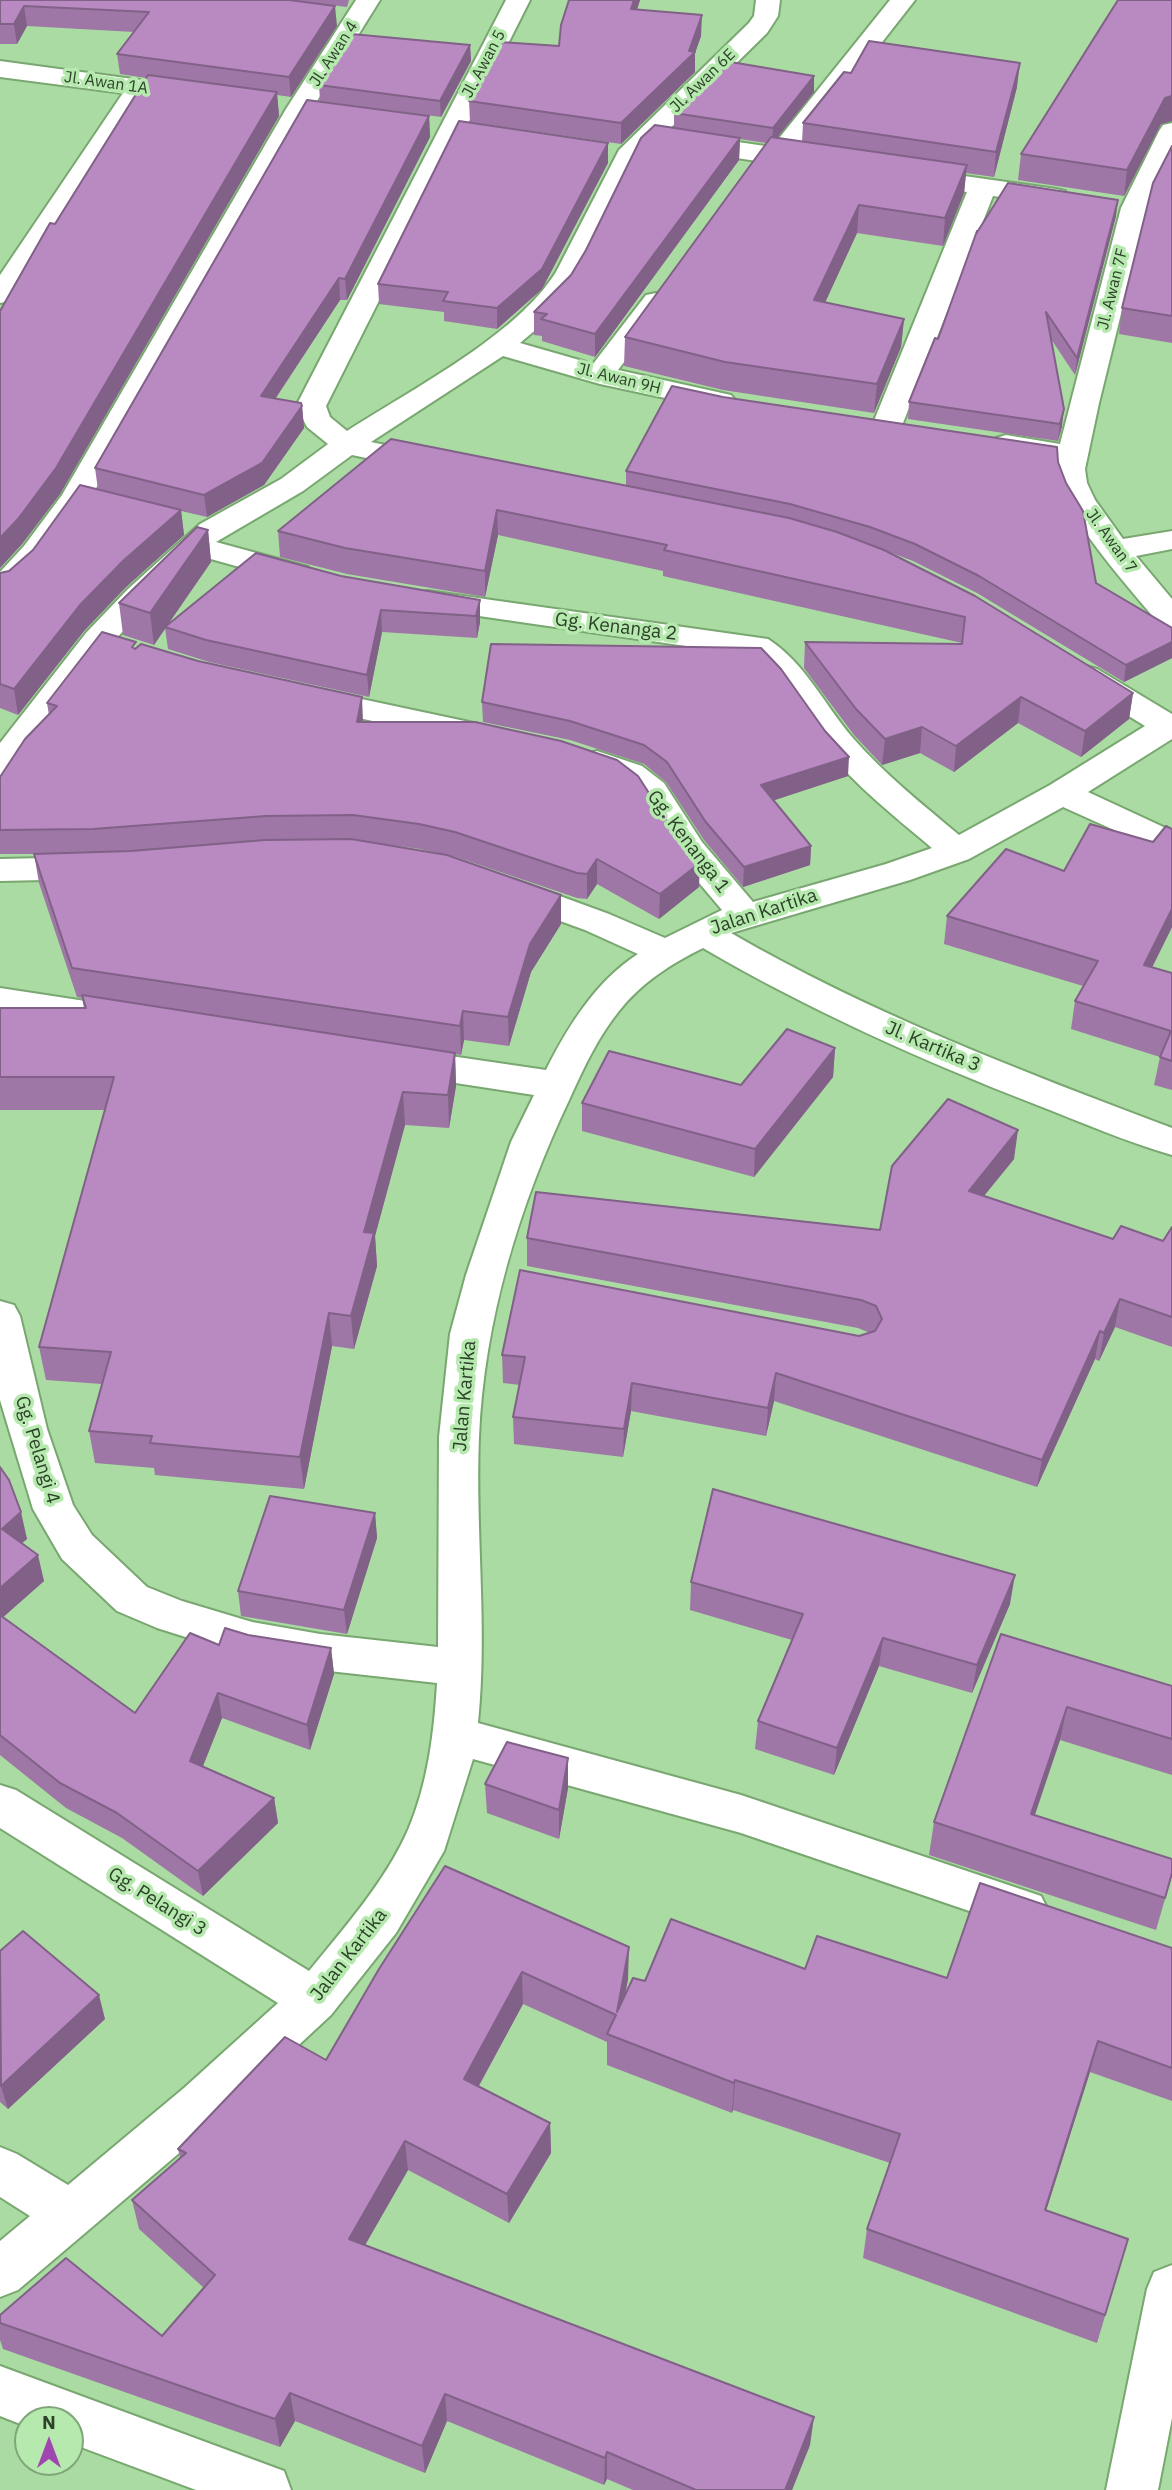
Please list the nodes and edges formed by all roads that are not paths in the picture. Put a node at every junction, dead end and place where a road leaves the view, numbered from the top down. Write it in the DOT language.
graph roads {
  1 [pos="519,0"];
  2 [pos="768,0"];
  3 [pos="903,0"];
  4 [pos="363,9"];
  5 [pos="332,15"];
  6 [pos="0,69"];
  7 [pos="140,88"];
  8 [pos="219,98"];
  9 [pos="1169,142"];
  10 [pos="625,148"];
  11 [pos="762,161"];
  12 [pos="834,164"];
  13 [pos="888,173"];
  14 [pos="984,187"];
  15 [pos="1079,200"];
  16 [pos="1107,204"];
  17 [pos="1134,208"];
  18 [pos="670,282"];
  19 [pos="0,295"];
  20 [pos="499,346"];
  21 [pos="600,375"];
  22 [pos="750,406"];
  23 [pos="887,428"];
  24 [pos="976,440"];
  25 [pos="347,444"];
  26 [pos="1073,454"];
  27 [pos="457,468"];
  28 [pos="196,533"];
  29 [pos="1172,540"];
  30 [pos="1115,550"];
  31 [pos="331,583"];
  32 [pos="0,590"];
  33 [pos="398,595"];
  34 [pos="1172,619"];
  35 [pos="1059,660"];
  36 [pos="281,691"];
  37 [pos="1170,725"];
  38 [pos="499,739"];
  39 [pos="569,754"];
  40 [pos="0,765"];
  41 [pos="1062,793"];
  42 [pos="1172,845"];
  43 [pos="957,851"];
  44 [pos="118,867"];
  45 [pos="0,870"];
  46 [pos="488,883"];
  47 [pos="745,915"];
  48 [pos="703,932"];
  49 [pos="666,952"];
  50 [pos="0,1000"];
  51 [pos="136,1021"];
  52 [pos="366,1056"];
  53 [pos="556,1085"];
  54 [pos="1172,1142"];
  55 [pos="485,1275"];
  56 [pos="524,1282"];
  57 [pos="0,1316"];
  58 [pos="460,1667"];
  59 [pos="455,1735"];
  60 [pos="0,1804"];
  61 [pos="1067,1924"];
  62 [pos="314,2000"];
  63 [pos="0,2170"];
  64 [pos="70,2214"];
  65 [pos="0,2273"];
  66 [pos="1172,2289"];
  67 [pos="0,2391"];
  68 [pos="1159,2416"];
  69 [pos="265,2490"];
  70 [pos="1132,2490"];
  1 -- 25 [label="street, Jl. Awan 5"];
  2 -- 10 [label="street, Jl. Awan 6E"];
  3 -- 11 [label="street"];
  4 -- 5 [label="street"];
  4 -- 32 [label="street, Jl. Awan 4"];
  6 -- 7 [label="street, Jl. Awan 1A"];
  7 -- 8 [label="street, Jl. Awan 1A"];
  7 -- 19 [label="street"];
  9 -- 17 [label="street, Jl. Awan 7F"];
  10 -- 11 [label="street"];
  10 -- 20 [label="street, Jl. Awan 6E"];
  11 -- 12 [label="street"];
  13 -- 14 [label="street"];
  14 -- 15 [label="street"];
  14 -- 23 [label="street"];
  16 -- 17 [label="street"];
  17 -- 26 [label="street, Jl. Awan 7F"];
  18 -- 21 [label="street"];
  20 -- 21 [label="street, Jl. Awan 9H"];
  20 -- 25 [label="street, Jl. Awan 6E"];
  21 -- 22 [label="street, Jl. Awan 9H"];
  24 -- 26 [label="street"];
  25 -- 27 [label="street"];
  25 -- 28 [label="street, Jl. Awan 6E"];
  26 -- 30 [label="street, Jl. Awan 7"];
  28 -- 31 [label="street"];
  28 -- 40 [label="street, Jl. Awan 6E"];
  29 -- 30 [label="street"];
  30 -- 34 [label="street, Jl. Awan 7"];
  33 -- 43 [label="street, Gg. Kenanga 2"];
  35 -- 37 [label="street"];
  36 -- 38 [label="street"];
  37 -- 41 [label="street, Jalan Kartika"];
  39 -- 47 [label="street, Gg. Kenanga 1"];
  41 -- 42 [label="street"];
  41 -- 43 [label="street, Jalan Kartika"];
  43 -- 47 [label="street, Jalan Kartika"];
  44 -- 45 [label="street"];
  46 -- 49 [label="street"];
  47 -- 48 [label="street, Jalan Kartika"];
  48 -- 49 [label="street, Jalan Kartika"];
  48 -- 54 [label="street, Jl. Kartika 3"];
  49 -- 53 [label="street, Jalan Kartika"];
  50 -- 51 [label="street"];
  52 -- 53 [label="street"];
  53 -- 55 [label="street, Jalan Kartika"];
  55 -- 56 [label="street"];
  55 -- 58 [label="street, Jalan Kartika"];
  57 -- 58 [label="street, Gg. Pelangi 4"];
  58 -- 59 [label="street, Jalan Kartika"];
  59 -- 61 [label="street"];
  59 -- 62 [label="street, Jalan Kartika"];
  60 -- 62 [label="street, Gg. Pelangi 3"];
  62 -- 64 [label="street, Jalan Kartika"];
  63 -- 64 [label="street"];
  64 -- 65 [label="street, Jalan Kartika"];
  66 -- 68 [label="street"];
  67 -- 69 [label="street"];
  68 -- 70 [label="street"];
}
